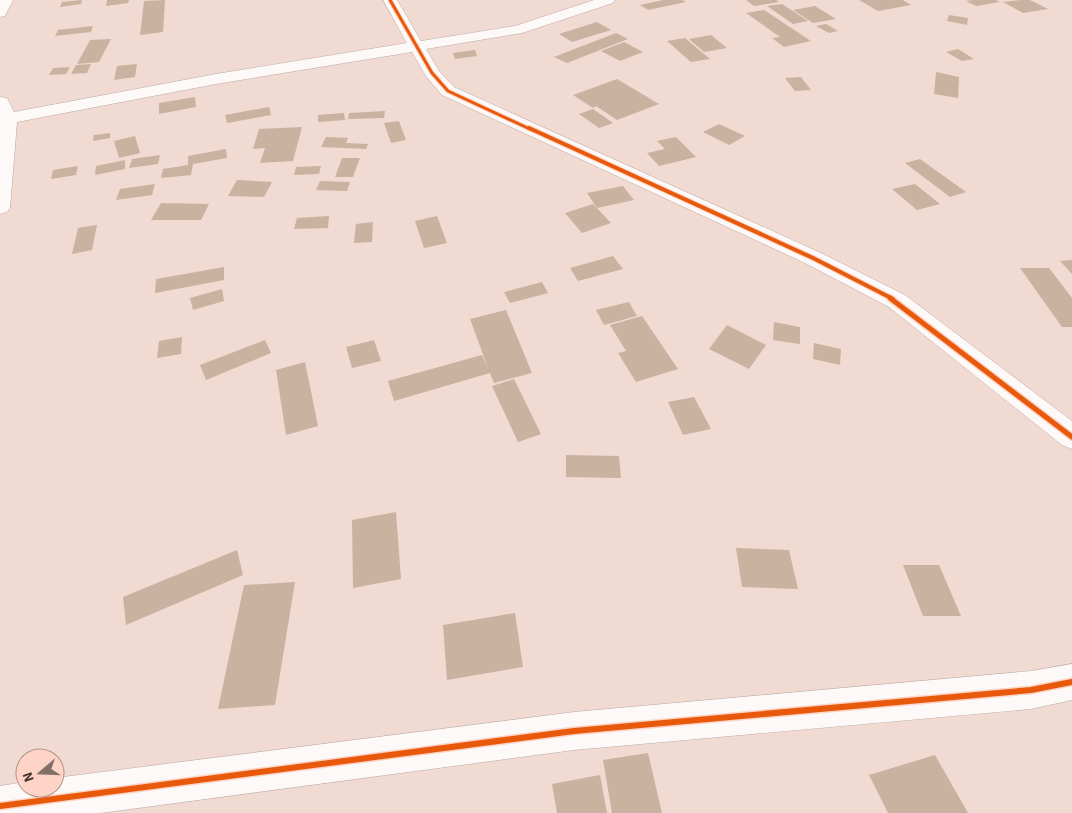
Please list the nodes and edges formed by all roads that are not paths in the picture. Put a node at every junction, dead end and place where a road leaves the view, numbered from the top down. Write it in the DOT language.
graph roads {
  1 [pos="6,0"];
  2 [pos="390,0"];
  3 [pos="608,0"];
  4 [pos="0,13"];
  5 [pos="418,46"];
  6 [pos="3,113"];
  7 [pos="0,208"];
  8 [pos="1072,437"];
  9 [pos="1072,682"];
  10 [pos="0,806"];
  1 -- 4 [label="street"];
  2 -- 5 [label="street"];
  3 -- 5 [label="street"];
  5 -- 6 [label="street"];
  5 -- 8 [label="street"];
  6 -- 7 [label="street"];
  9 -- 10 [label="street"];
}
